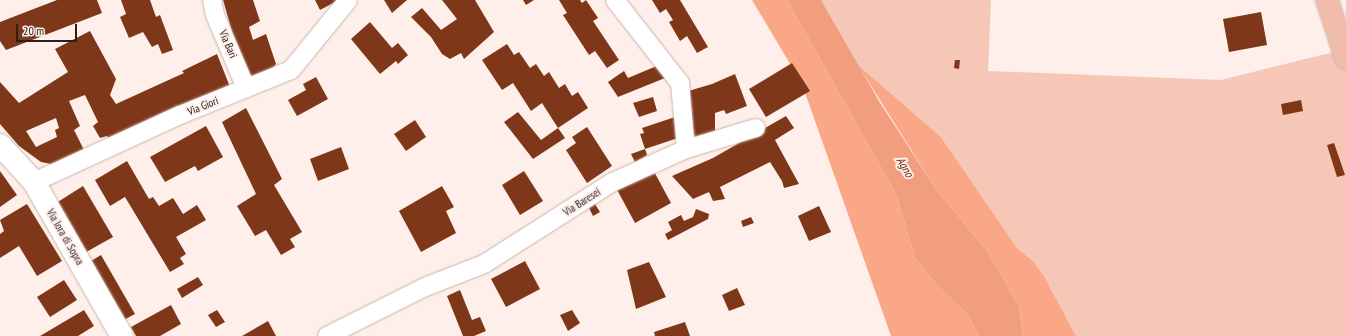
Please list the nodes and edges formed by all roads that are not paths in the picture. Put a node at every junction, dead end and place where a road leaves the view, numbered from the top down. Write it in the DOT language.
graph roads {
  1 [pos="212,0"];
  2 [pos="348,0"];
  3 [pos="615,0"];
  4 [pos="1327,0"];
  5 [pos="1344,47"];
  6 [pos="246,88"];
  7 [pos="756,128"];
  8 [pos="0,145"];
  9 [pos="686,149"];
  10 [pos="34,182"];
  11 [pos="338,333"];
  12 [pos="122,336"];
  1 -- 6 [label="street, Via Bari"];
  2 -- 6 [label="street, Via Giori"];
  3 -- 9 [label="street"];
  4 -- 5 [label="main road"];
  6 -- 10 [label="street, Via Giori"];
  7 -- 9 [label="street, Via Baresei"];
  8 -- 10 [label="street, Via lora di Sopra"];
  9 -- 11 [label="street, Via Baresei"];
  10 -- 12 [label="street, Via lora di Sopra"];
}
